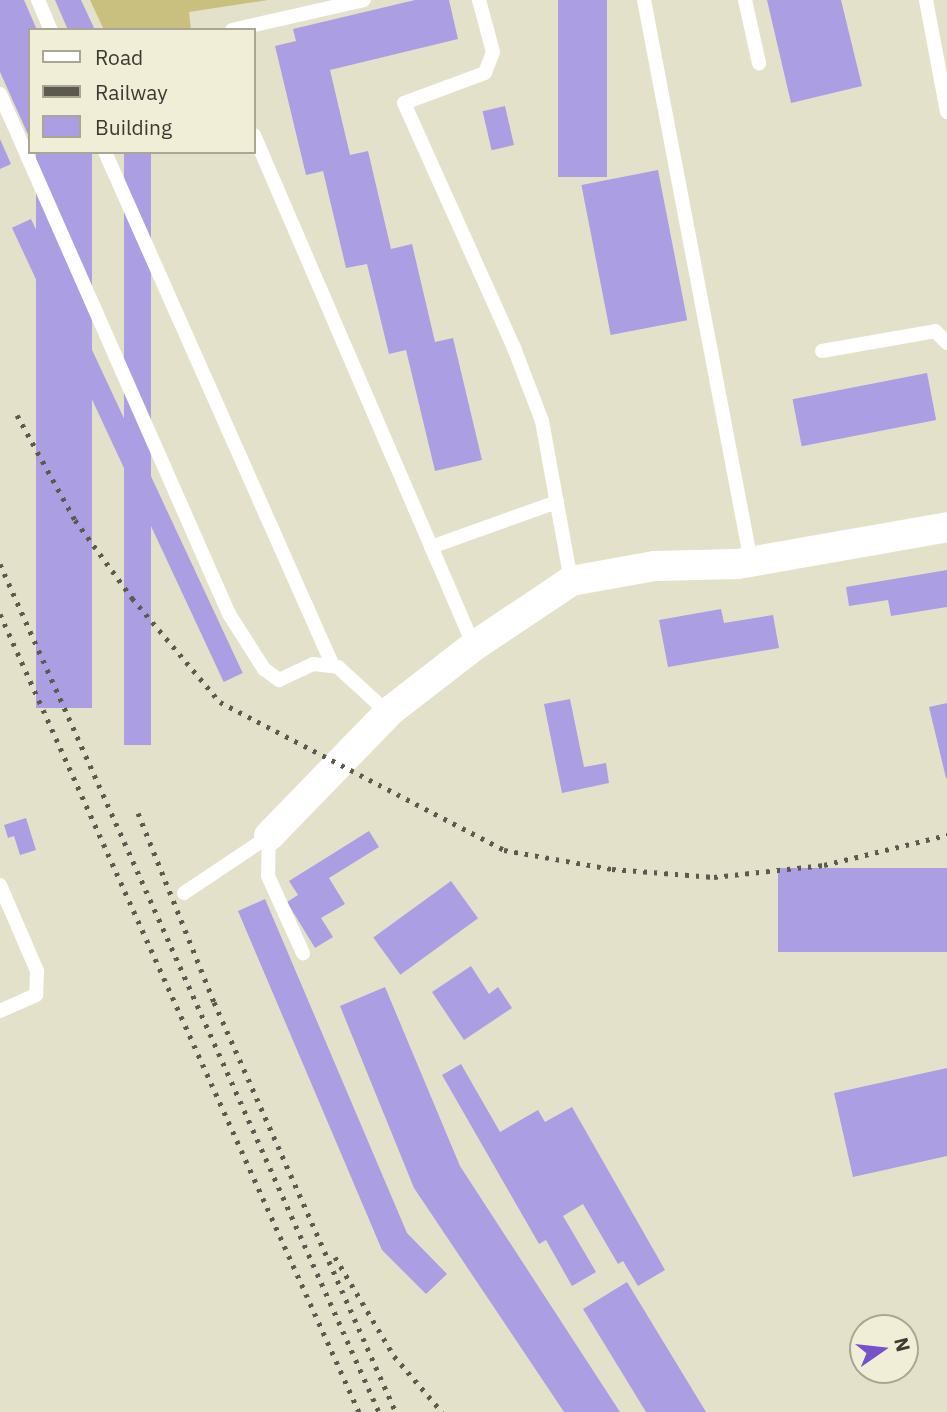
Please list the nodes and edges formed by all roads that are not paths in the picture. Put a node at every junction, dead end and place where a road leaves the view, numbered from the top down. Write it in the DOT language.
graph roads {
  1 [pos="38,0"];
  2 [pos="364,0"];
  3 [pos="479,0"];
  4 [pos="644,0"];
  5 [pos="745,0"];
  6 [pos="926,0"];
  7 [pos="50,28"];
  8 [pos="241,28"];
  9 [pos="759,63"];
  10 [pos="0,94"];
  11 [pos="947,112"];
  12 [pos="256,140"];
  13 [pos="106,154"];
  14 [pos="947,343"];
  15 [pos="822,351"];
  16 [pos="557,502"];
  17 [pos="947,527"];
  18 [pos="431,547"];
  19 [pos="751,562"];
  20 [pos="571,581"];
  21 [pos="474,646"];
  22 [pos="333,666"];
  23 [pos="388,713"];
  24 [pos="269,836"];
  25 [pos="0,885"];
  26 [pos="184,894"];
  27 [pos="303,953"];
  28 [pos="0,1011"];
  1 -- 7 [label="lane"];
  2 -- 8 [label="lane"];
  3 -- 16 [label="lane"];
  4 -- 19 [label="lane"];
  5 -- 9 [label="lane"];
  6 -- 11 [label="lane"];
  10 -- 22 [label="lane"];
  12 -- 18 [label="lane"];
  13 -- 22 [label="lane"];
  14 -- 15 [label="lane"];
  16 -- 18 [label="lane"];
  16 -- 20 [label="lane"];
  17 -- 19 [label="street"];
  18 -- 21 [label="lane"];
  19 -- 20 [label="street"];
  20 -- 21 [label="street"];
  21 -- 23 [label="street"];
  22 -- 23 [label="lane"];
  23 -- 24 [label="street"];
  24 -- 26 [label="lane"];
  24 -- 27 [label="lane"];
  25 -- 28 [label="lane"];
}
